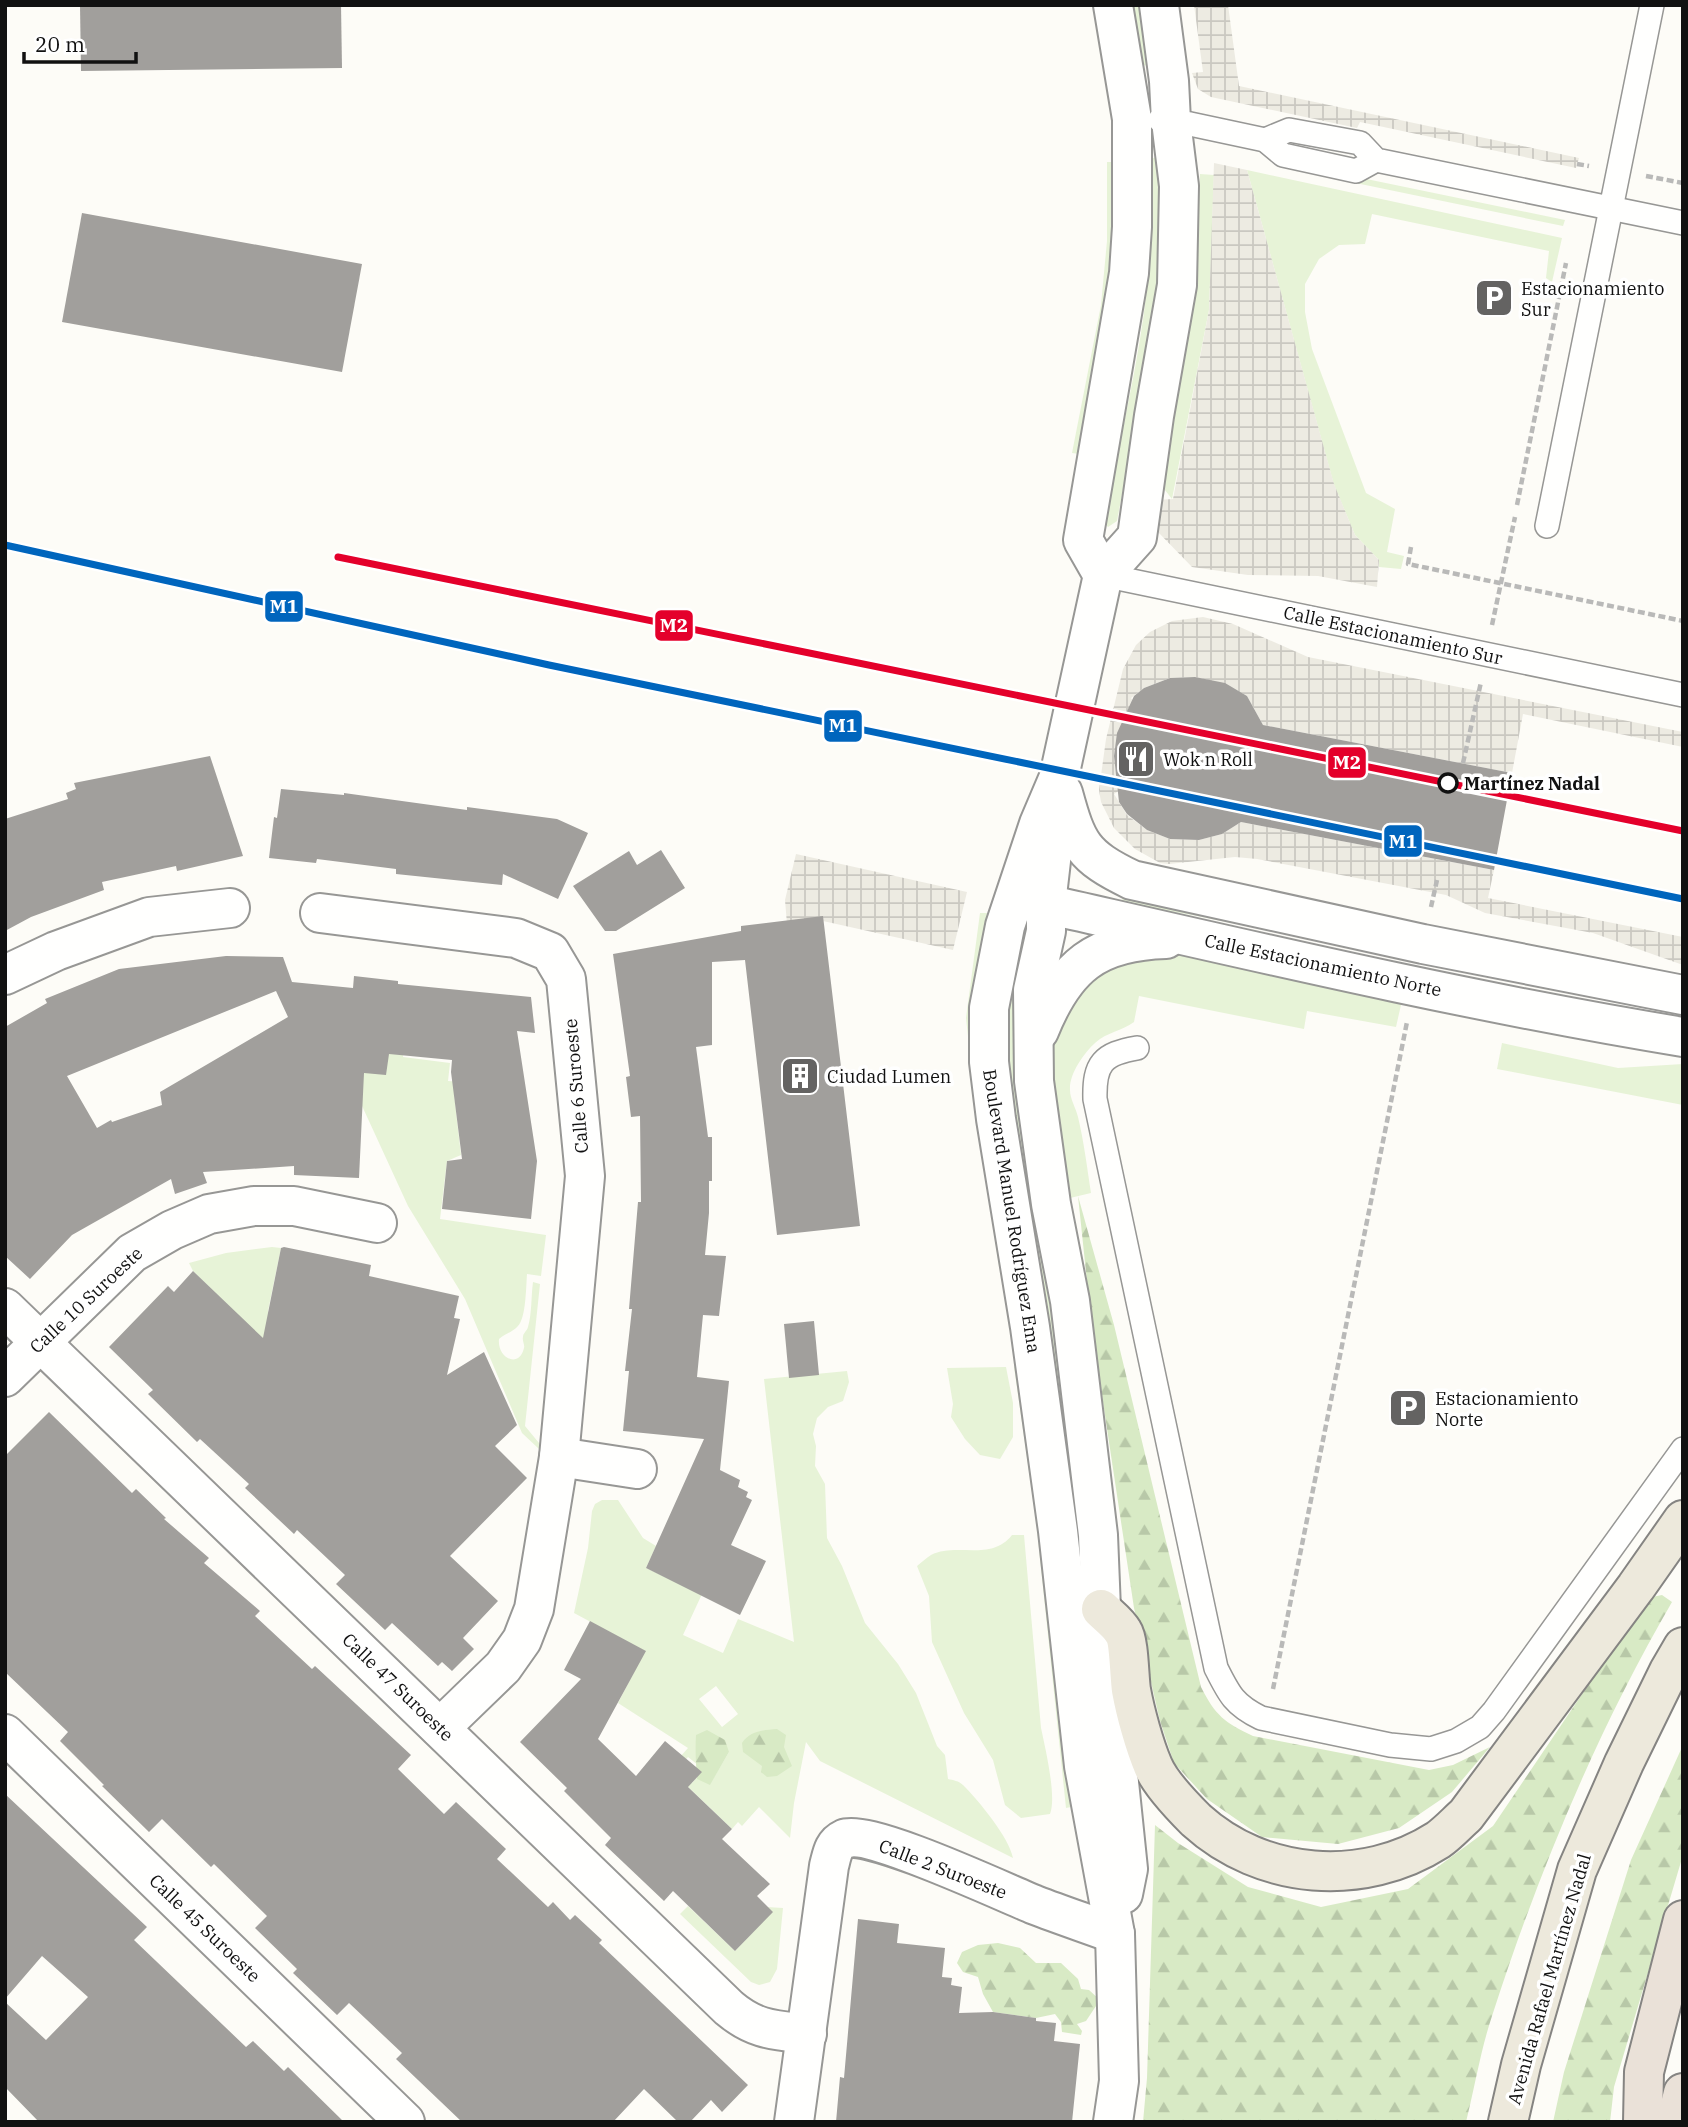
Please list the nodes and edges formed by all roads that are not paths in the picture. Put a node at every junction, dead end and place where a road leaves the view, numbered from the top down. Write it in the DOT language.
graph roads {
  1 [pos="1113,5"];
  2 [pos="1158,5"];
  3 [pos="1652,5"];
  4 [pos="1132,118"];
  5 [pos="1171,121"];
  6 [pos="1610,208"];
  7 [pos="1683,223"];
  8 [pos="1546,526"];
  9 [pos="1103,575"];
  10 [pos="1683,695"];
  11 [pos="1059,777"];
  12 [pos="1039,824"];
  13 [pos="1132,880"];
  14 [pos="1044,889"];
  15 [pos="230,908"];
  16 [pos="320,913"];
  17 [pos="1005,926"];
  18 [pos="1228,945"];
  19 [pos="5,975"];
  20 [pos="1683,995"];
  21 [pos="1683,1037"];
  22 [pos="1137,1048"];
  23 [pos="1032,1049"];
  24 [pos="377,1223"];
  25 [pos="5,1308"];
  26 [pos="40,1341"];
  27 [pos="5,1377"];
  28 [pos="1683,1449"];
  29 [pos="559,1457"];
  30 [pos="637,1469"];
  31 [pos="1683,1520"];
  32 [pos="1101,1609"];
  33 [pos="1683,1647"];
  34 [pos="440,1728"];
  35 [pos="5,1734"];
  36 [pos="1683,1920"];
  37 [pos="1115,1934"];
  38 [pos="807,2034"];
  39 [pos="1683,2093"];
  40 [pos="405,2122"];
  41 [pos="794,2122"];
  42 [pos="1113,2122"];
  43 [pos="1508,2122"];
  44 [pos="1643,2122"];
  45 [pos="1676,2122"];
  1 -- 4 [label="street"];
  2 -- 5 [label="street"];
  3 -- 6 [label="lane"];
  4 -- 5 [label="lane"];
  4 -- 9 [label="street"];
  5 -- 6 [label="lane"];
  5 -- 9 [label="street"];
  6 -- 7 [label="lane"];
  6 -- 8 [label="lane"];
  9 -- 10 [label="lane, Calle Estacionamiento Sur"];
  9 -- 11 [label="street, Boulevard Manuel Rodríguez Ema"];
  11 -- 12 [label="street, Boulevard Manuel Rodríguez Ema"];
  11 -- 13 [label="street"];
  11 -- 14 [label="street"];
  12 -- 14 [label="street"];
  12 -- 17 [label="street, Boulevard Manuel Rodríguez Ema"];
  13 -- 14 [label="street"];
  13 -- 20 [label="street"];
  14 -- 17 [label="street"];
  14 -- 18 [label="street, Calle Estacionamiento Norte"];
  14 -- 23 [label="street"];
  15 -- 19 [label="street"];
  16 -- 29 [label="street, Calle 6 Suroeste"];
  17 -- 37 [label="street, Boulevard Manuel Rodríguez Ema"];
  18 -- 21 [label="street, Calle Estacionamiento Norte"];
  18 -- 23 [label="street"];
  22 -- 28 [label="lane"];
  23 -- 32 [label="street"];
  24 -- 26 [label="street, Calle 10 Suroeste"];
  25 -- 26 [label="street, Calle 47 Suroeste"];
  26 -- 27 [label="street, Calle 10 Suroeste"];
  26 -- 34 [label="street, Calle 47 Suroeste"];
  29 -- 30 [label="street"];
  29 -- 34 [label="street, Calle 6 Suroeste"];
  31 -- 32 [label="main road"];
  32 -- 37 [label="street"];
  33 -- 43 [label="main road, Avenida Rafael Martínez Nadal"];
  34 -- 38 [label="street, Calle 47 Suroeste"];
  35 -- 40 [label="street, Calle 45 Suroeste"];
  36 -- 44 [label="highway"];
  37 -- 38 [label="street, Calle 2 Suroeste"];
  37 -- 42 [label="street"];
  38 -- 41 [label="street, Calle 2 Suroeste"];
  39 -- 45 [label="highway"];
}
